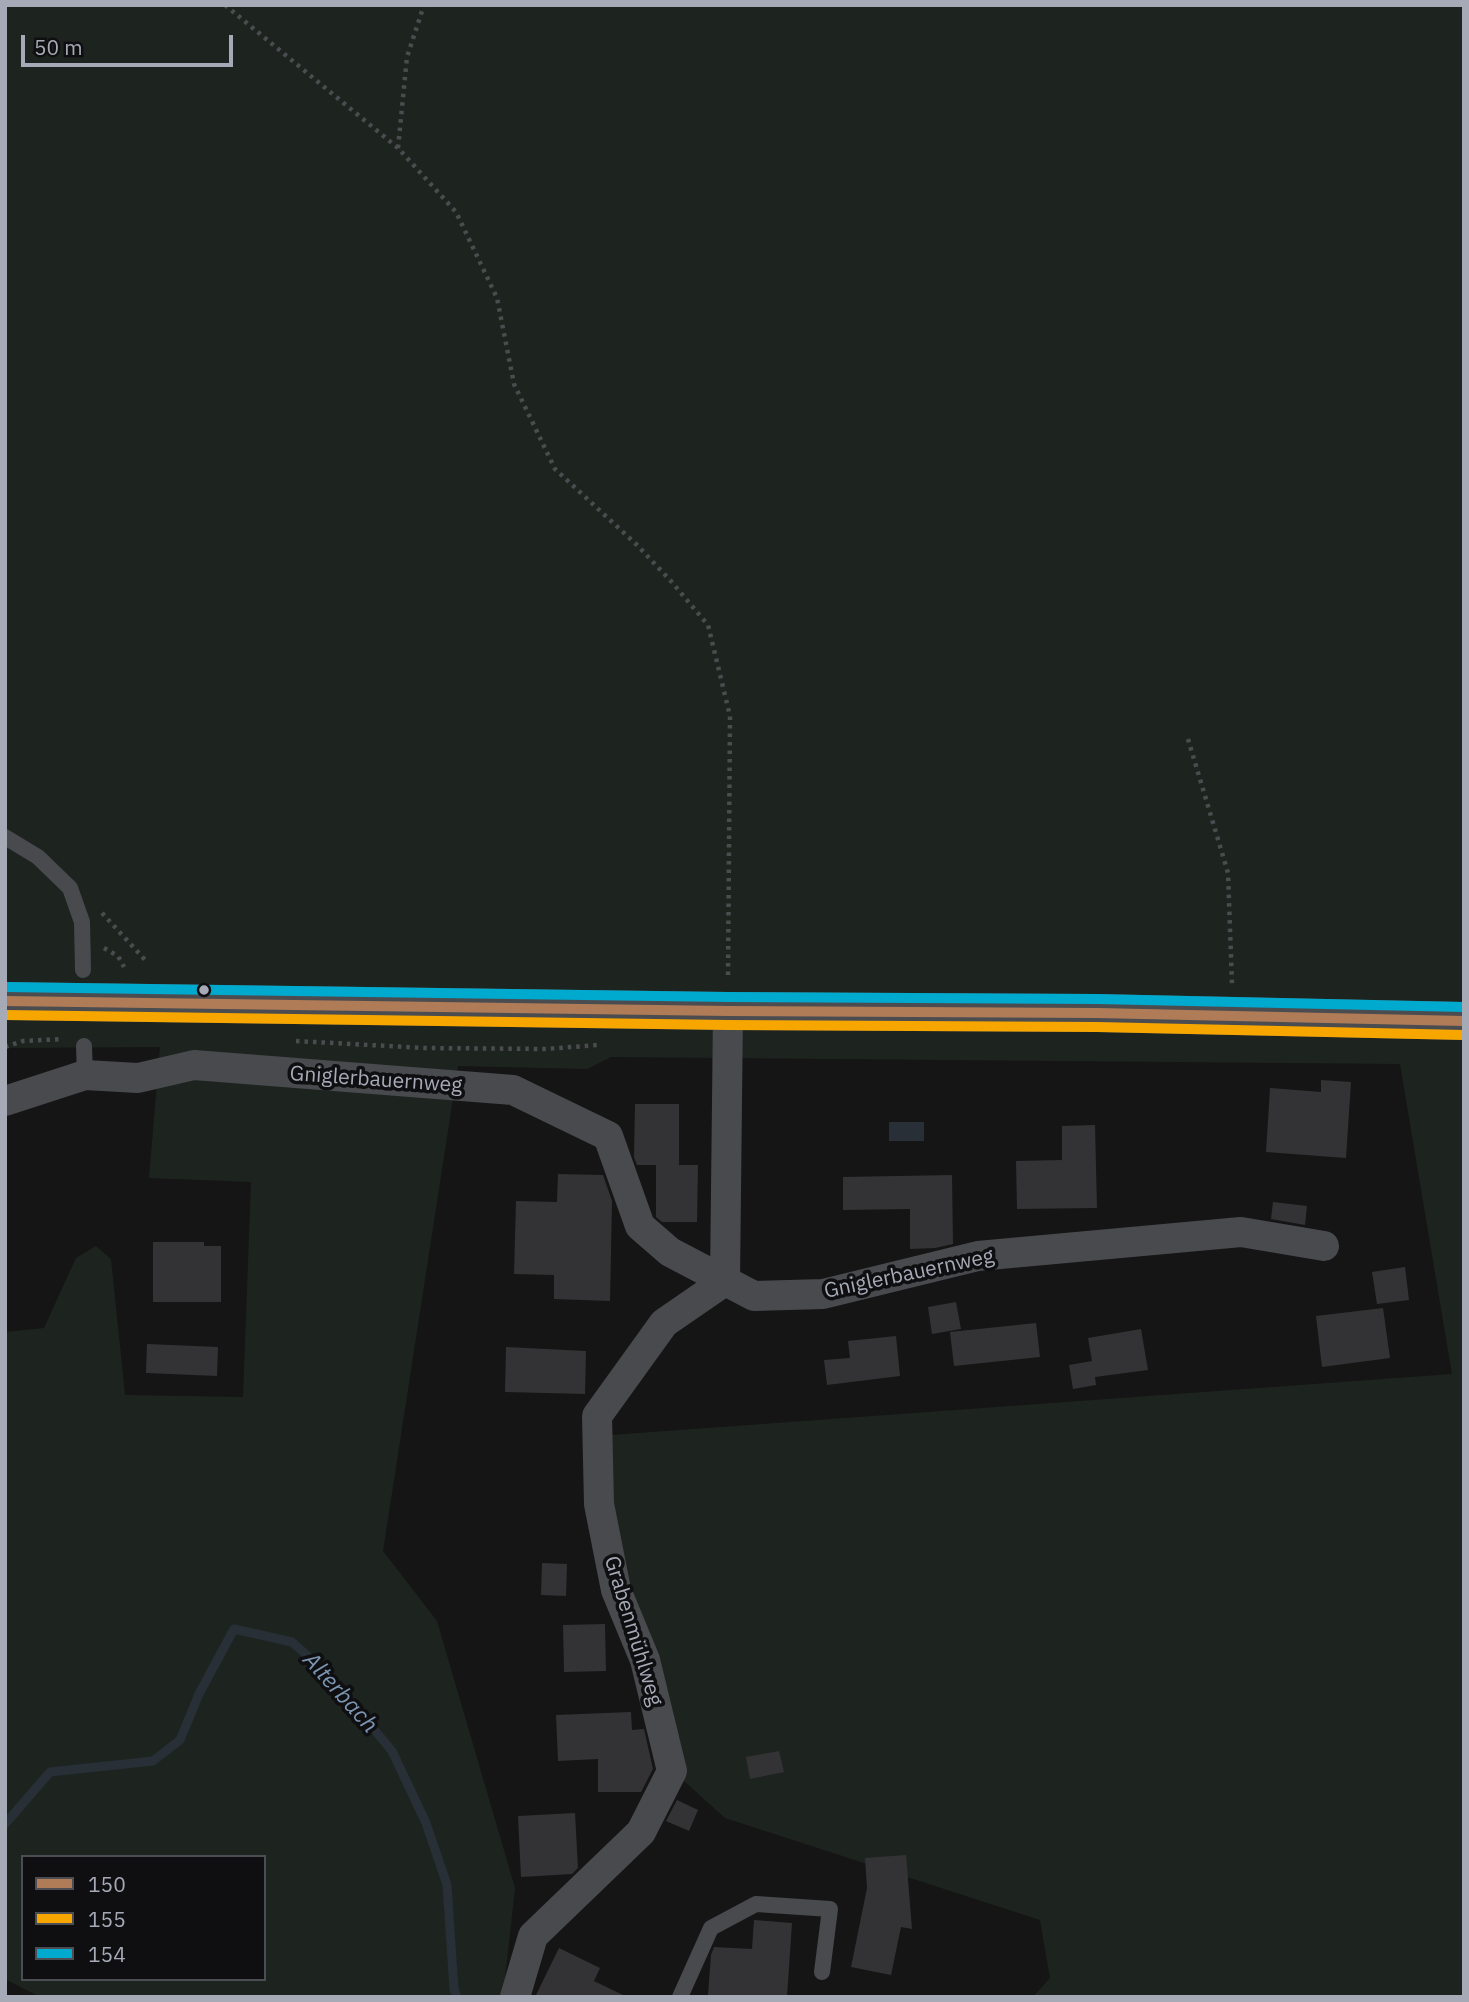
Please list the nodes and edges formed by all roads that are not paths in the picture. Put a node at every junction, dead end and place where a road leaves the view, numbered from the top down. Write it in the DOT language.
graph roads {
  1 [pos="5,837"];
  2 [pos="83,970"];
  3 [pos="5,1001"];
  4 [pos="728,1011"];
  5 [pos="1464,1021"];
  6 [pos="5,1101"];
  7 [pos="1324,1246"];
  8 [pos="725,1281"];
  9 [pos="822,1972"];
  10 [pos="515,1997"];
  11 [pos="680,1997"];
  1 -- 2 [label="lane"];
  3 -- 4 [label="main road"];
  4 -- 5 [label="main road"];
  4 -- 8 [label="street"];
  6 -- 8 [label="street, Gniglerbauernweg"];
  7 -- 8 [label="street, Gniglerbauernweg"];
  8 -- 10 [label="street, Grabenmühlweg"];
  9 -- 11 [label="lane"];
}
